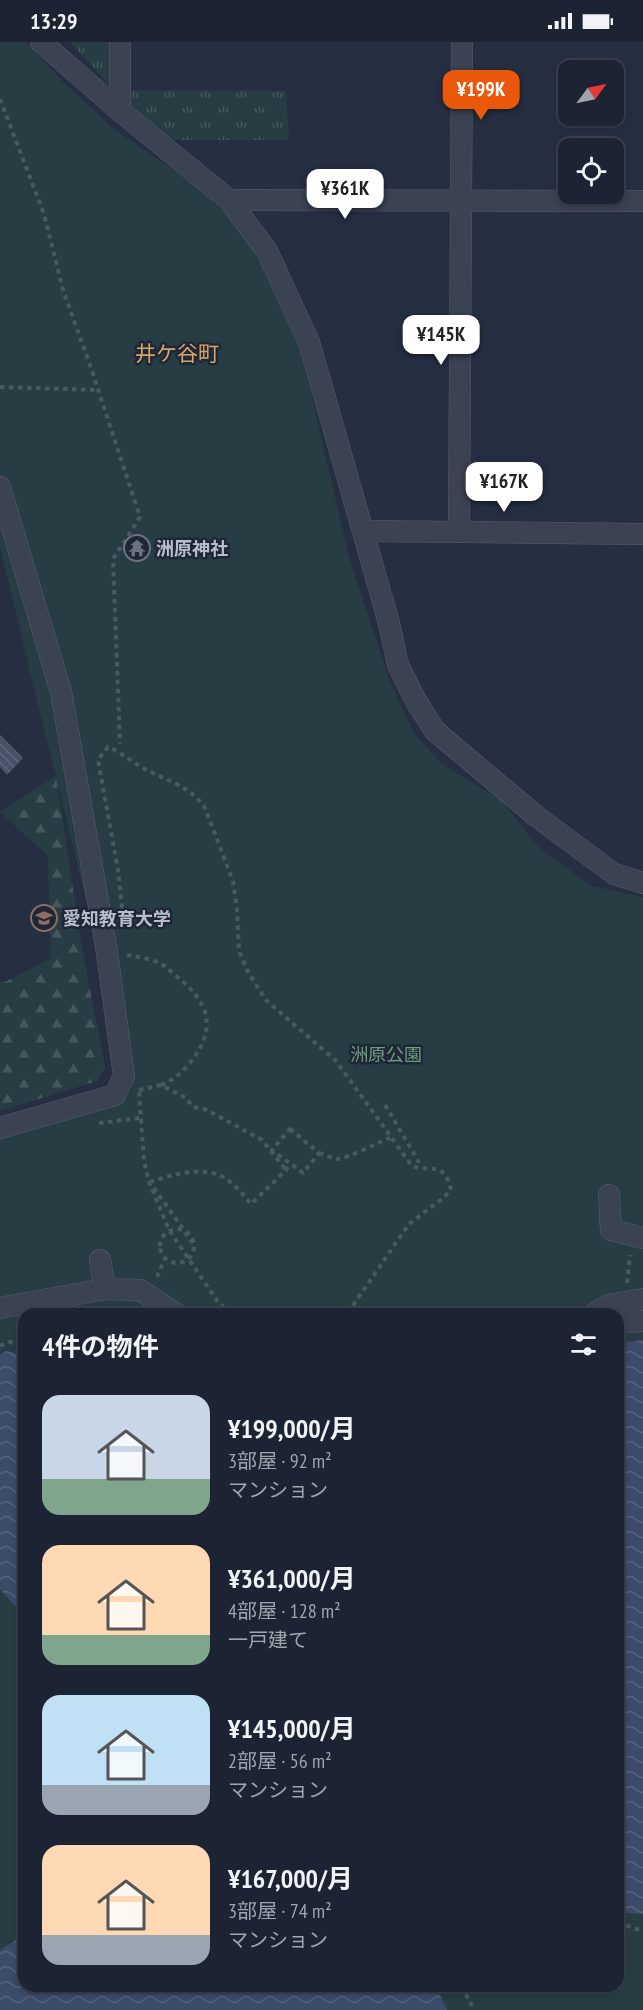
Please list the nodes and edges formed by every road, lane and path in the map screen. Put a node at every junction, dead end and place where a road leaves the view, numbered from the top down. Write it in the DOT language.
graph roads {
  1 [pos="41,42"];
  2 [pos="120,42"];
  3 [pos="462,42"];
  4 [pos="0,99"];
  5 [pos="120,111"];
  6 [pos="229,200"];
  7 [pos="461,200"];
  8 [pos="643,201"];
  9 [pos="0,387"];
  10 [pos="98,390"];
  11 [pos="0,487"];
  12 [pos="364,531"];
  13 [pos="459,532"];
  14 [pos="643,534"];
  15 [pos="120,744"];
  16 [pos="643,883"];
  17 [pos="122,913"];
  18 [pos="126,945"];
  19 [pos="127,955"];
  20 [pos="128,966"];
  21 [pos="138,1079"];
  22 [pos="161,1085"];
  23 [pos="139,1090"];
  24 [pos="385,1105"];
  25 [pos="140,1118"];
  26 [pos="99,1123"];
  27 [pos="0,1128"];
  28 [pos="390,1138"];
  29 [pos="319,1153"];
  30 [pos="290,1163"];
  31 [pos="420,1164"];
  32 [pos="286,1170"];
  33 [pos="149,1182"];
  34 [pos="609,1195"];
  35 [pos="637,1236"];
  36 [pos="195,1246"];
  37 [pos="100,1260"];
  38 [pos="105,1289"];
  39 [pos="634,1300"];
  40 [pos="0,1308"];
  41 [pos="167,1308"];
  42 [pos="224,1308"];
  43 [pos="352,1308"];
  44 [pos="603,1308"];
  45 [pos="643,1321"];
  46 [pos="624,1323"];
  47 [pos="18,1343"];
  48 [pos="0,1346"];
  49 [pos="624,1924"];
  50 [pos="643,1930"];
  51 [pos="465,1992"];
  52 [pos="474,2010"];
  1 -- 5 [label="street"];
  2 -- 5 [label="street"];
  3 -- 7 [label="street"];
  4 -- 10 [label="path"];
  5 -- 6 [label="street"];
  6 -- 7 [label="street"];
  6 -- 12 [label="street"];
  7 -- 8 [label="street"];
  7 -- 13 [label="street"];
  9 -- 10 [label="path"];
  10 -- 15 [label="path"];
  11 -- 27 [label="street"];
  12 -- 13 [label="street"];
  12 -- 16 [label="street"];
  13 -- 14 [label="street"];
  17 -- 28 [label="path"];
  18 -- 19 [label="path"];
  19 -- 20 [label="path"];
  19 -- 22 [label="path"];
  21 -- 23 [label="path"];
  22 -- 23 [label="path"];
  22 -- 32 [label="path"];
  23 -- 25 [label="path"];
  24 -- 31 [label="path"];
  25 -- 26 [label="path"];
  25 -- 33 [label="path"];
  28 -- 29 [label="path"];
  28 -- 43 [label="path"];
  29 -- 30 [label="path"];
  29 -- 30 [label="path"];
  30 -- 32 [label="path"];
  32 -- 33 [label="path"];
  33 -- 36 [label="path"];
  33 -- 42 [label="path"];
  34 -- 35 [label="street"];
  35 -- 39 [label="path"];
  36 -- 36 [label="path"];
  37 -- 38 [label="street"];
  38 -- 40 [label="street"];
  38 -- 41 [label="street"];
  39 -- 44 [label="street"];
  45 -- 46 [label="street"];
  47 -- 48 [label="path"];
  49 -- 50 [label="path"];
  51 -- 52 [label="path"];
}
